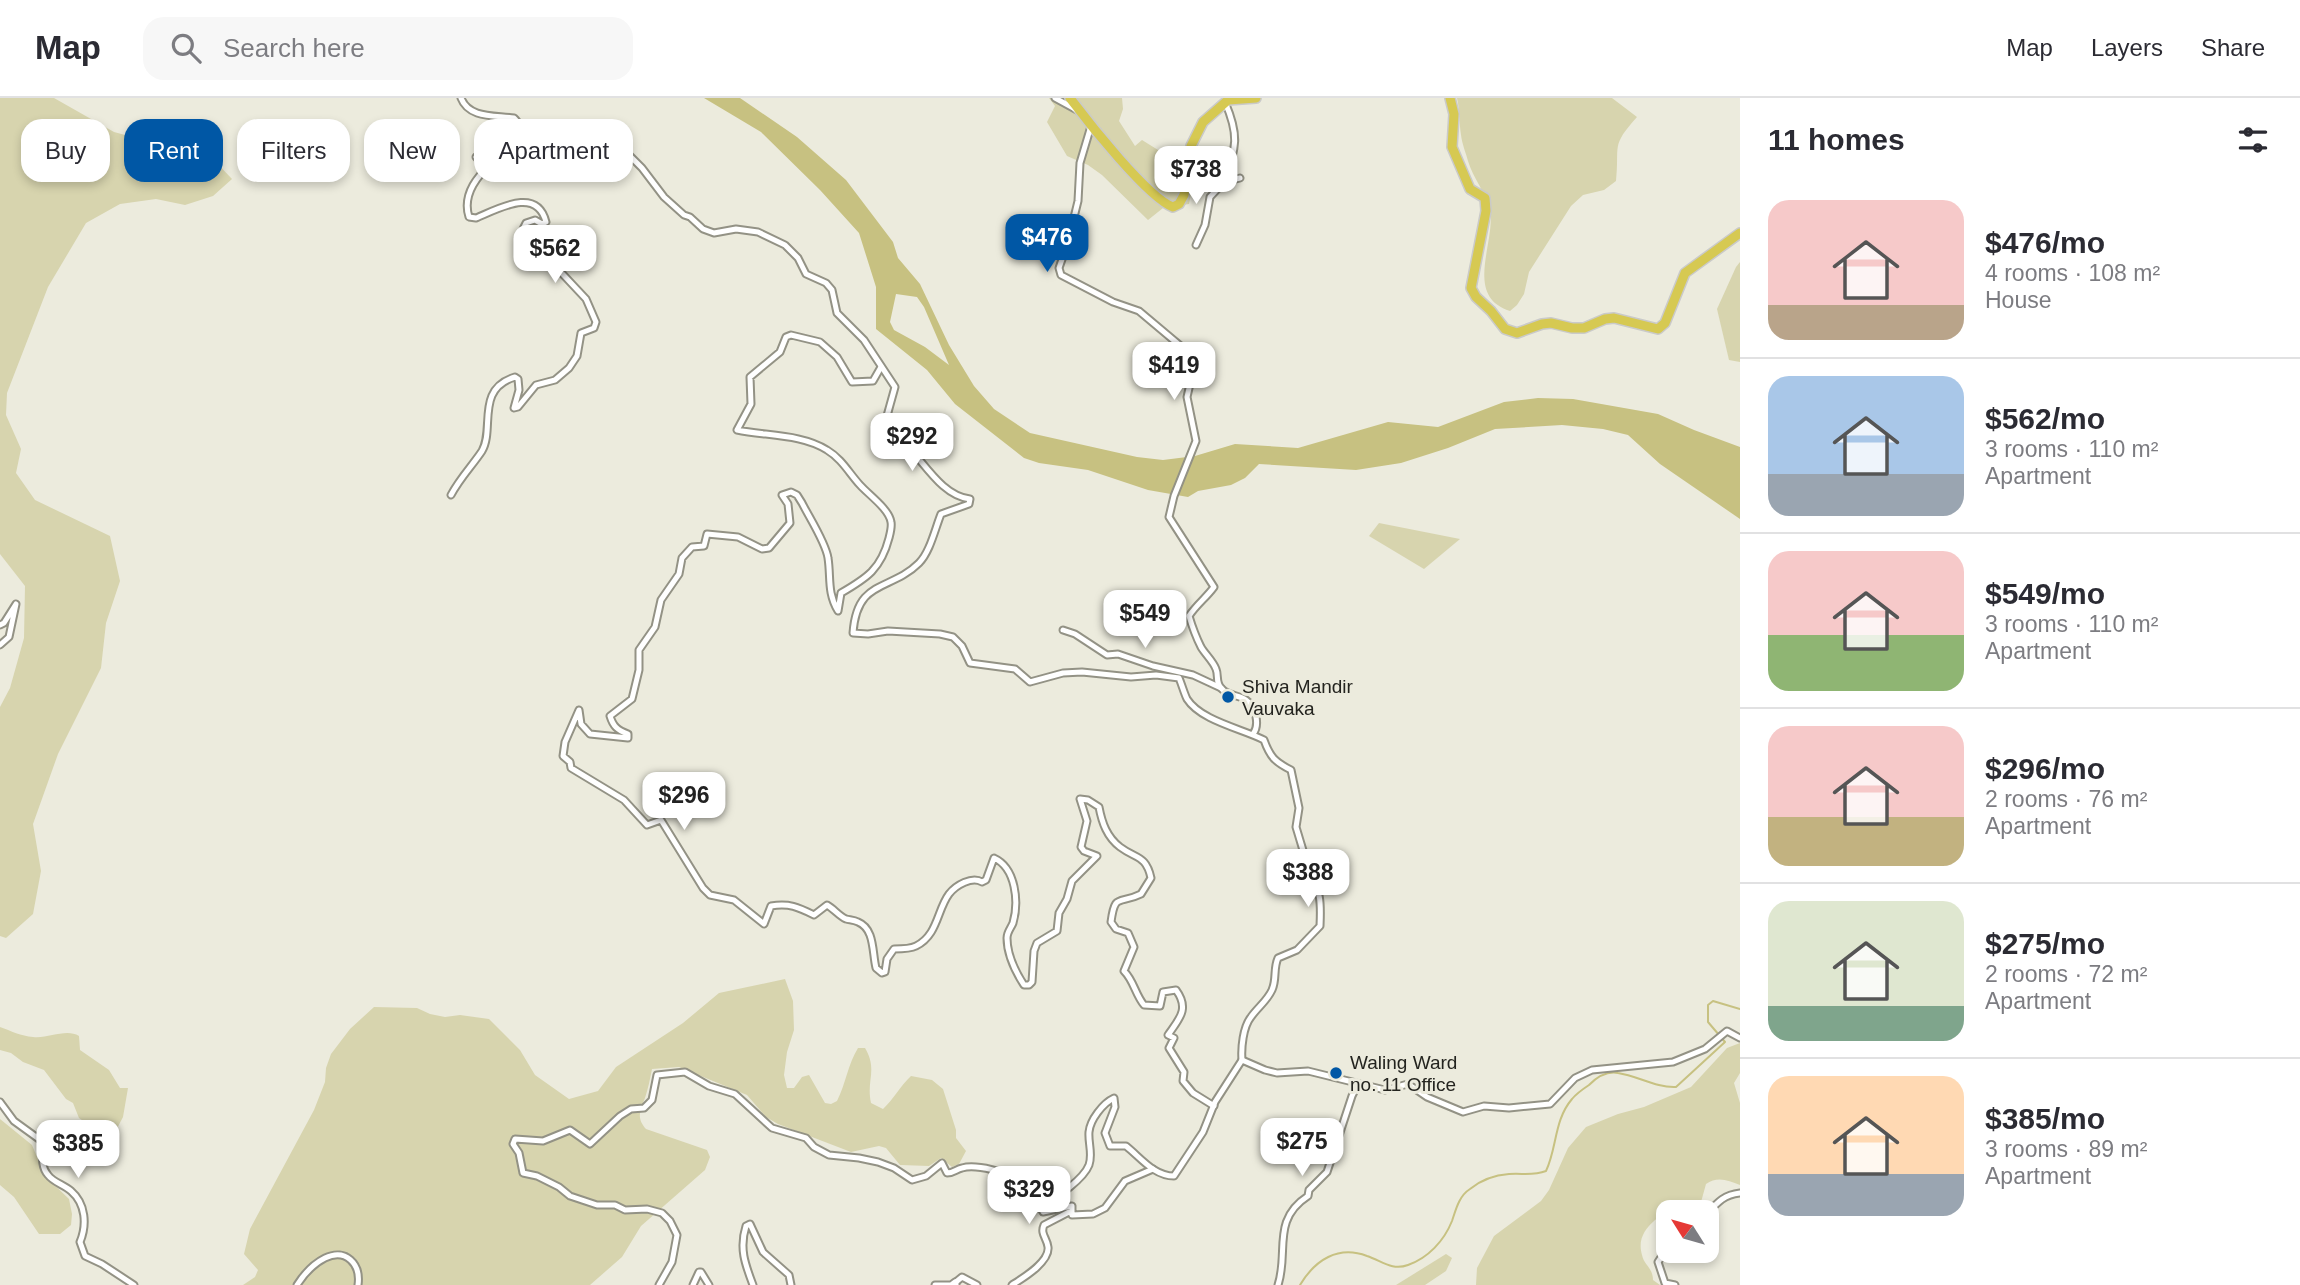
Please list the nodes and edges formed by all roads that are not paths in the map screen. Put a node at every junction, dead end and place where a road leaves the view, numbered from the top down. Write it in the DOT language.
graph roads {
  1 [pos="461,98"];
  2 [pos="1055,98"];
  3 [pos="1070,98"];
  4 [pos="1256,98"];
  5 [pos="1450,98"];
  6 [pos="1225,100"];
  7 [pos="1080,111"];
  8 [pos="515,119"];
  9 [pos="1091,126"];
  10 [pos="633,159"];
  11 [pos="1240,178"];
  12 [pos="476,182"];
  13 [pos="1224,182"];
  14 [pos="1740,233"];
  15 [pos="1196,245"];
  16 [pos="881,367"];
  17 [pos="451,495"];
  18 [pos="0,625"];
  19 [pos="1063,630"];
  20 [pos="0,645"];
  21 [pos="1221,688"];
  22 [pos="1252,734"];
  23 [pos="1740,1038"];
  24 [pos="1242,1060"];
  25 [pos="1358,1084"];
  26 [pos="0,1102"];
  27 [pos="1214,1106"];
  28 [pos="1153,1169"];
  29 [pos="1740,1193"];
  30 [pos="1037,1200"];
  31 [pos="1719,1200"];
  32 [pos="1072,1214"];
  33 [pos="1659,1264"];
  34 [pos="956,1284"];
  35 [pos="134,1285"];
  36 [pos="297,1285"];
  37 [pos="358,1285"];
  38 [pos="659,1285"];
  39 [pos="693,1285"];
  40 [pos="709,1285"];
  41 [pos="752,1285"];
  42 [pos="791,1285"];
  43 [pos="935,1285"];
  44 [pos="977,1285"];
  45 [pos="1012,1285"];
  46 [pos="1279,1285"];
  47 [pos="1675,1285"];
  1 -- 8 [label="street"];
  2 -- 7 [label="street"];
  3 -- 7 [label="highway"];
  4 -- 6 [label="highway"];
  5 -- 14 [label="highway"];
  6 -- 9 [label="highway"];
  6 -- 13 [label="street"];
  7 -- 9 [label="highway"];
  9 -- 21 [label="street"];
  10 -- 16 [label="street"];
  11 -- 13 [label="street"];
  12 -- 17 [label="street"];
  13 -- 15 [label="street"];
  16 -- 22 [label="street"];
  16 -- 27 [label="street"];
  18 -- 20 [label="street"];
  19 -- 21 [label="street"];
  21 -- 22 [label="street"];
  22 -- 24 [label="street"];
  23 -- 25 [label="street"];
  24 -- 25 [label="street"];
  24 -- 27 [label="street"];
  25 -- 46 [label="street"];
  26 -- 35 [label="street"];
  27 -- 28 [label="street"];
  28 -- 30 [label="street"];
  28 -- 32 [label="street"];
  29 -- 31 [label="street"];
  30 -- 32 [label="street"];
  30 -- 38 [label="street"];
  32 -- 45 [label="street"];
  33 -- 47 [label="street"];
  34 -- 43 [label="street"];
  34 -- 44 [label="street"];
  36 -- 37 [label="street"];
  39 -- 40 [label="street"];
  41 -- 42 [label="street"];
}
